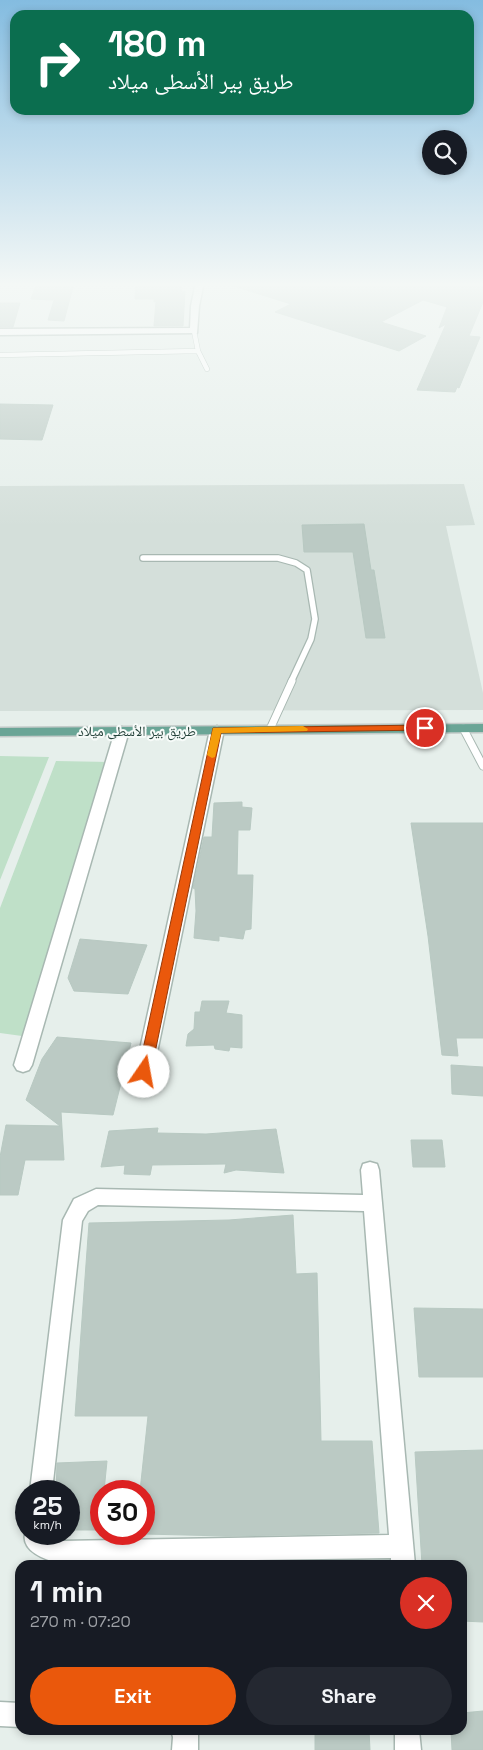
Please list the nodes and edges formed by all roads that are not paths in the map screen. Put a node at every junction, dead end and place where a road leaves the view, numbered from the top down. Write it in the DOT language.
graph roads {
  1 [pos="204,364"];
  2 [pos="207,369"];
  3 [pos="143,558"];
  4 [pos="463,728"];
  5 [pos="483,728"];
  6 [pos="270,729"];
  7 [pos="217,730"];
  8 [pos="122,731"];
  9 [pos="0,732"];
  10 [pos="483,766"];
  11 [pos="23,1065"];
  12 [pos="144,1072"];
  13 [pos="370,1170"];
  14 [pos="372,1203"];
  15 [pos="42,1480"];
  16 [pos="42,1545"];
  17 [pos="402,1555"];
  18 [pos="0,1714"];
  19 [pos="15,1715"];
  20 [pos="186,1735"];
  21 [pos="407,1735"];
  22 [pos="185,1750"];
  23 [pos="408,1750"];
  1 -- 2 [label="lane"];
  3 -- 6 [label="lane"];
  4 -- 5 [label="main road, طريق بير الأسطى ميلاد"];
  4 -- 6 [label="main road, طريق بير الأسطى ميلاد"];
  4 -- 10 [label="lane"];
  6 -- 7 [label="main road, طريق بير الأسطى ميلاد"];
  7 -- 8 [label="main road, طريق بير الأسطى ميلاد"];
  7 -- 12 [label="street"];
  8 -- 9 [label="main road, طريق بير الأسطى ميلاد"];
  8 -- 11 [label="street"];
  13 -- 14 [label="street"];
  14 -- 15 [label="street"];
  14 -- 17 [label="street"];
  16 -- 17 [label="street"];
  18 -- 19 [label="street"];
  20 -- 22 [label="street"];
  21 -- 23 [label="street"];
}
